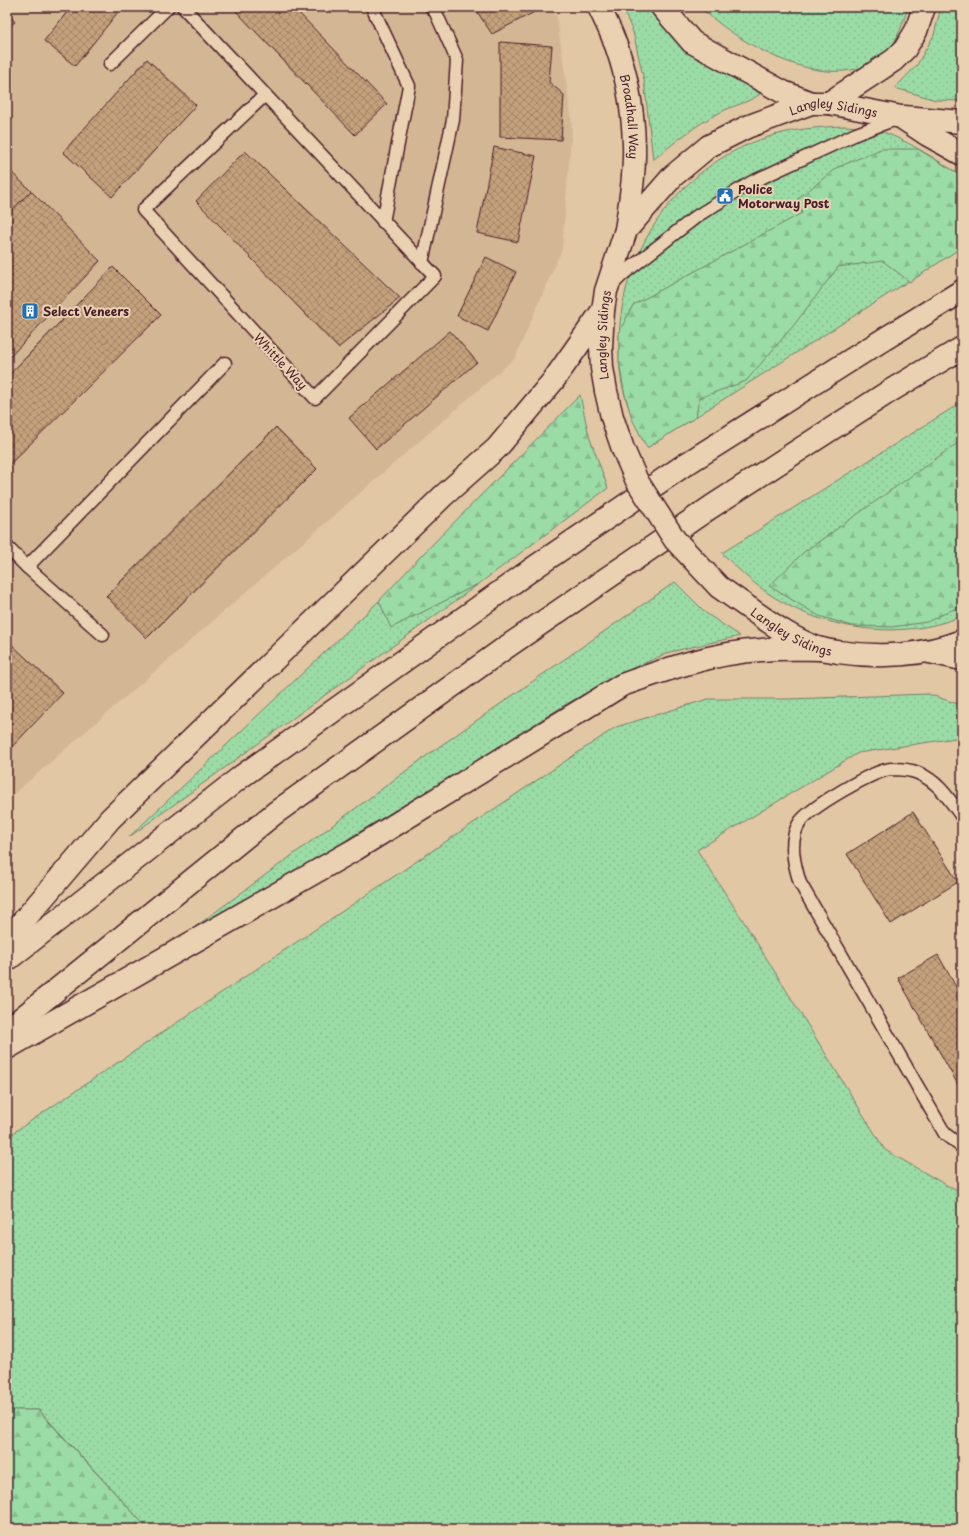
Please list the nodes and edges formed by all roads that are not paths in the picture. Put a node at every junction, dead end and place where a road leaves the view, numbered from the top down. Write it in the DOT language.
graph roads {
  1 [pos="168,7"];
  2 [pos="183,7"];
  3 [pos="372,7"];
  4 [pos="431,7"];
  5 [pos="599,7"];
  6 [pos="662,7"];
  7 [pos="924,7"];
  8 [pos="110,64"];
  9 [pos="265,95"];
  10 [pos="820,103"];
  11 [pos="901,117"];
  12 [pos="962,122"];
  13 [pos="962,154"];
  14 [pos="383,222"];
  15 [pos="626,230"];
  16 [pos="422,263"];
  17 [pos="962,291"];
  18 [pos="604,301"];
  19 [pos="962,348"];
  20 [pos="225,363"];
  21 [pos="7,547"];
  22 [pos="27,567"];
  23 [pos="103,635"];
  24 [pos="962,641"];
  25 [pos="822,649"];
  26 [pos="925,651"];
  27 [pos="962,659"];
  28 [pos="962,817"];
  29 [pos="7,940"];
  30 [pos="7,960"];
  31 [pos="7,1030"];
  32 [pos="7,1048"];
  33 [pos="962,1147"];
  1 -- 8 [label="lane"];
  2 -- 9 [label="lane, Whittle Way"];
  3 -- 14 [label="lane"];
  4 -- 16 [label="lane"];
  5 -- 15 [label="main road, Broadhall Way"];
  6 -- 10 [label="main road"];
  7 -- 10 [label="main road"];
  9 -- 14 [label="lane, Whittle Way"];
  9 -- 16 [label="lane, Whittle Way"];
  10 -- 11 [label="main road, Langley Sidings"];
  10 -- 15 [label="main road, Langley Sidings"];
  11 -- 12 [label="main road"];
  11 -- 13 [label="main road, Langley Sidings"];
  11 -- 18 [label="lane"];
  14 -- 16 [label="lane, Whittle Way"];
  15 -- 18 [label="main road, Langley Sidings"];
  17 -- 30 [label="main road"];
  18 -- 25 [label="main road, Langley Sidings, bridge"];
  18 -- 29 [label="main road"];
  19 -- 31 [label="main road"];
  20 -- 22 [label="lane"];
  21 -- 22 [label="lane"];
  22 -- 23 [label="lane"];
  24 -- 26 [label="main road, Langley Sidings"];
  25 -- 26 [label="main road, Langley Sidings"];
  25 -- 32 [label="main road"];
  26 -- 27 [label="main road"];
  28 -- 33 [label="lane"];
}
